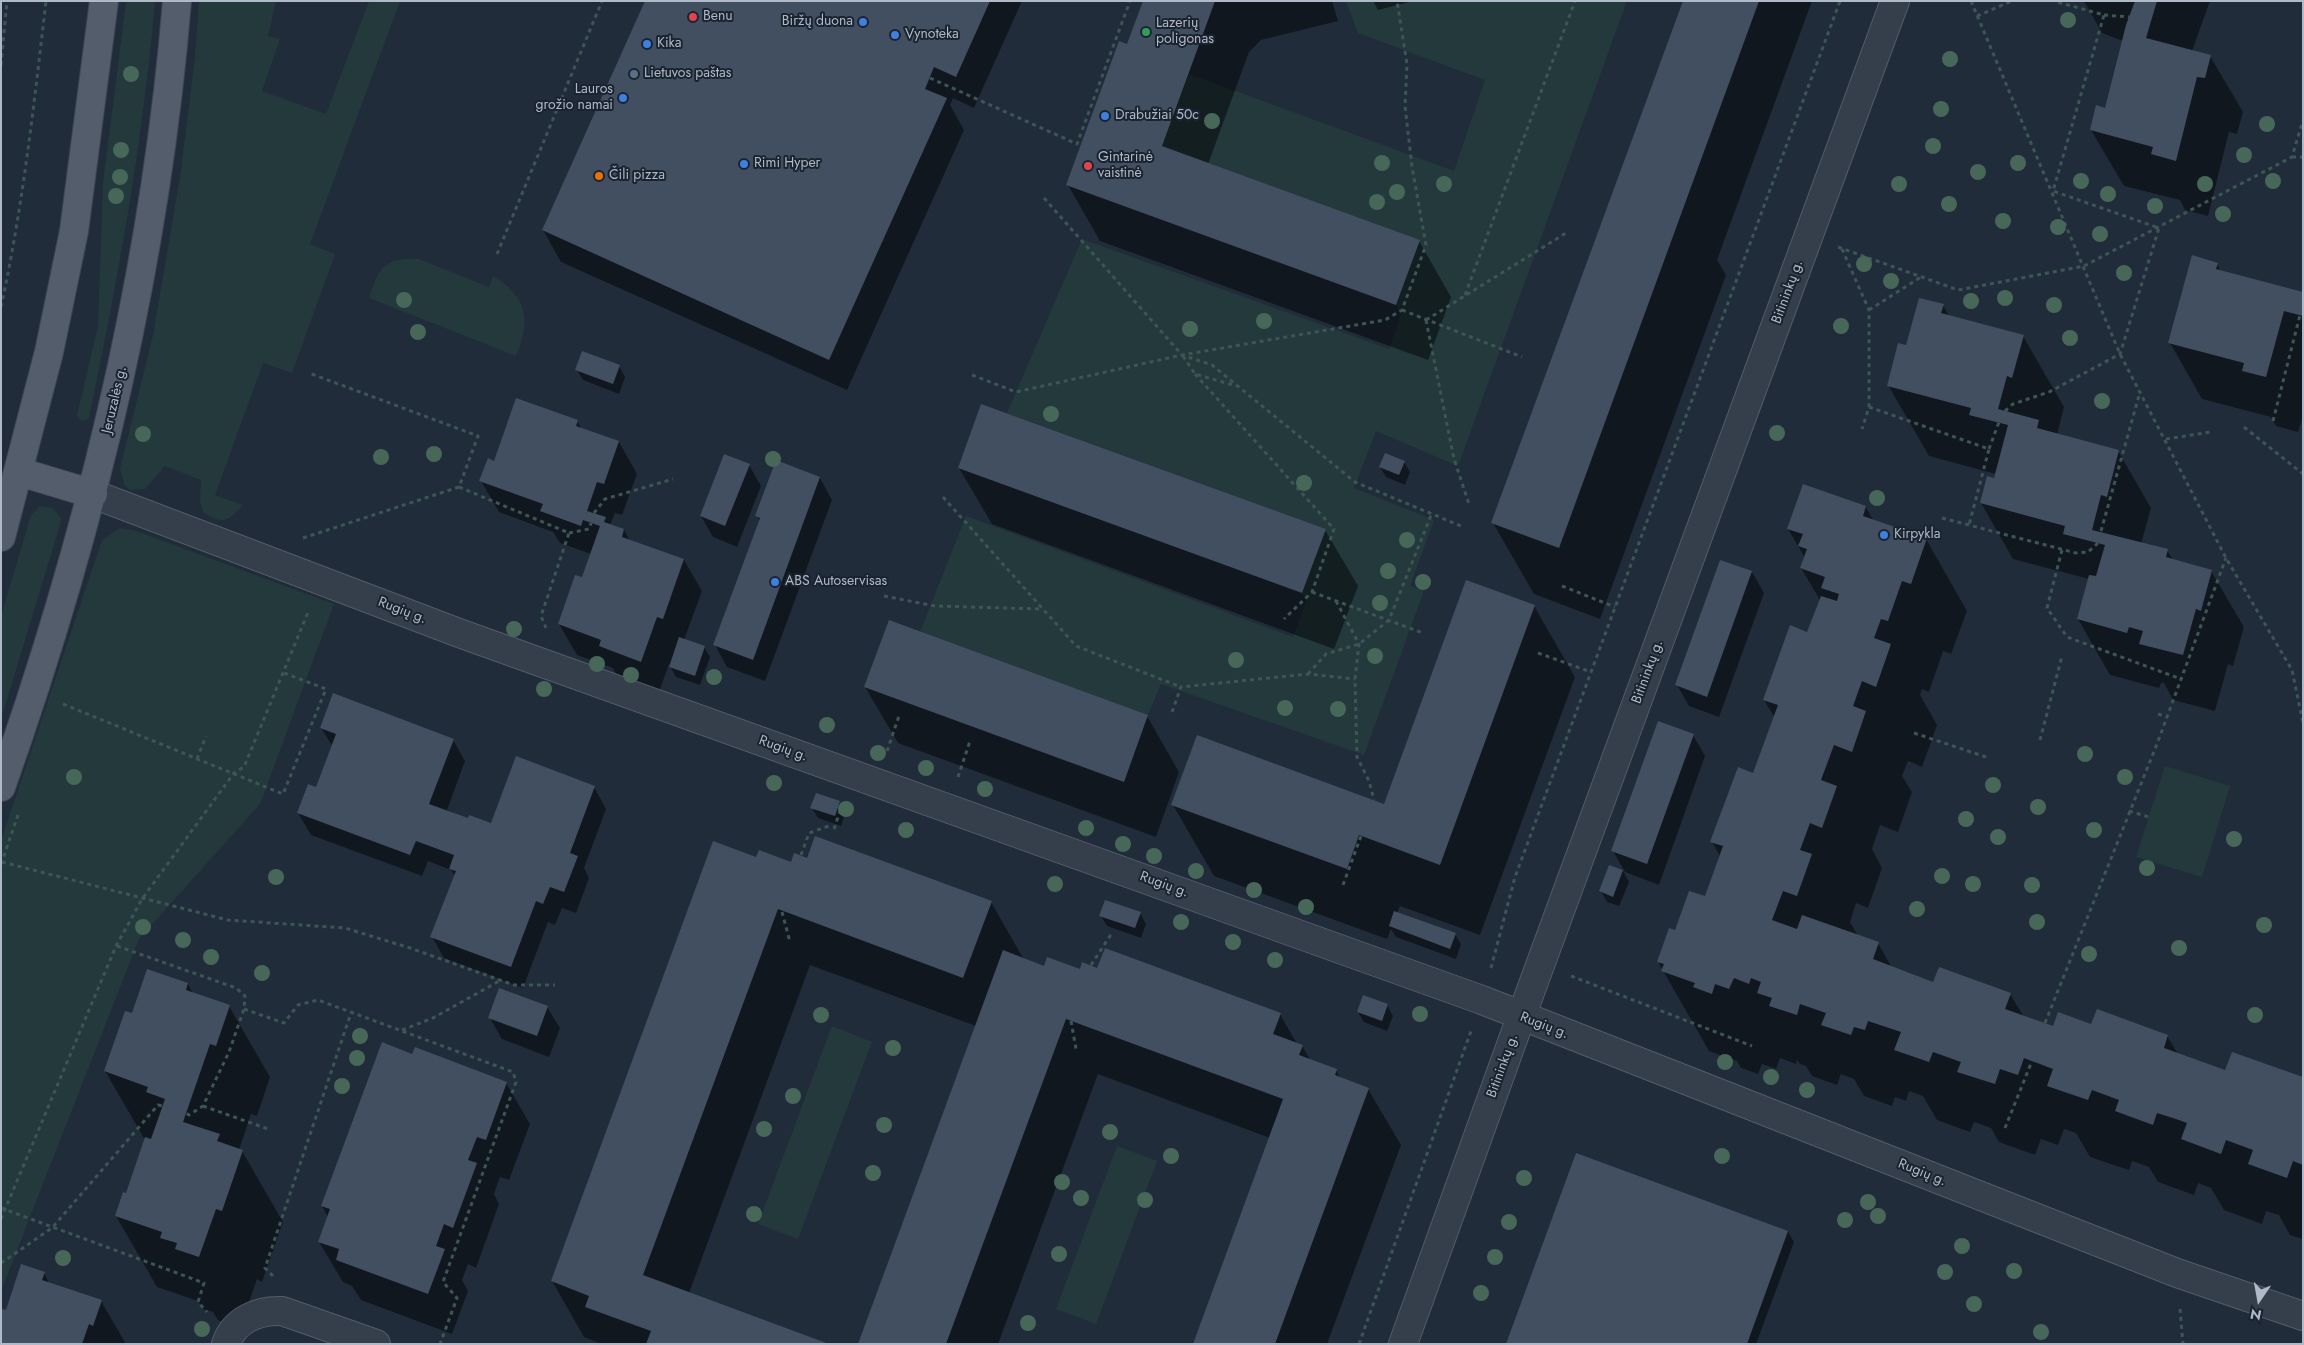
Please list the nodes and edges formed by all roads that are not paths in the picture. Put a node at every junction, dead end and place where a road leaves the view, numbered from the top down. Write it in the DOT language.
graph roads {
  1 [pos="104,1"];
  2 [pos="177,1"];
  3 [pos="1895,1"];
  4 [pos="20,472"];
  5 [pos="94,494"];
  6 [pos="1,537"];
  7 [pos="1,787"];
  8 [pos="1521,1017"];
  9 [pos="2303,1316"];
  10 [pos="228,1340"];
  11 [pos="376,1344"];
  12 [pos="1403,1344"];
  1 -- 4 [label="main road"];
  2 -- 5 [label="main road, Jeruzalės g."];
  3 -- 8 [label="street, Bitininkų g."];
  4 -- 5 [label="main road, Rugių g."];
  4 -- 6 [label="main road"];
  5 -- 7 [label="main road, Jeruzalės g."];
  5 -- 8 [label="street, Rugių g."];
  8 -- 9 [label="street, Rugių g."];
  8 -- 12 [label="street, Bitininkų g."];
  10 -- 11 [label="street"];
}
